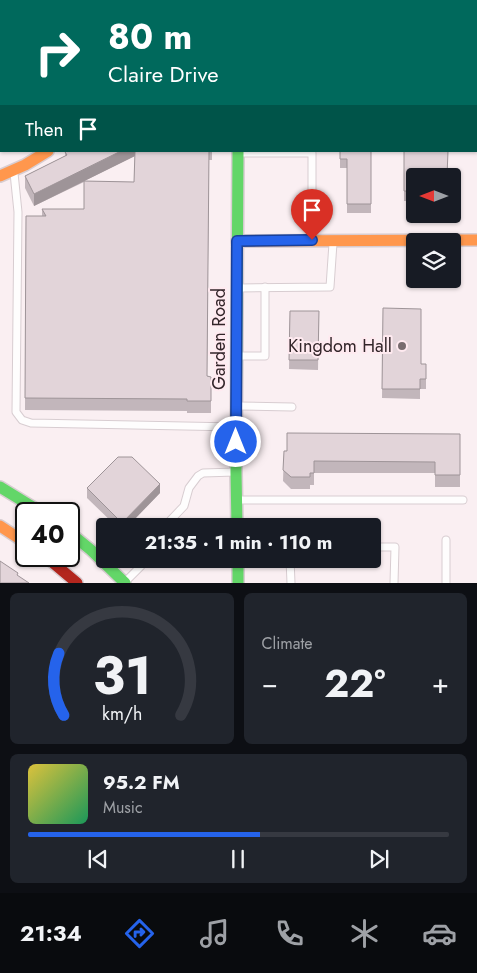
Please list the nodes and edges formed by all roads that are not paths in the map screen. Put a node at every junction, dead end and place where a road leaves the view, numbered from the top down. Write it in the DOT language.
graph roads {
  1 [pos="46,152"];
  2 [pos="238,152"];
  3 [pos="14,172"];
  4 [pos="0,176"];
  5 [pos="312,240"];
  6 [pos="334,240"];
  7 [pos="477,240"];
  8 [pos="237,241"];
  9 [pos="265,287"];
  10 [pos="237,288"];
  11 [pos="236,356"];
  12 [pos="236,406"];
  13 [pos="292,407"];
  14 [pos="236,427"];
  15 [pos="236,472"];
  16 [pos="0,487"];
  17 [pos="237,500"];
  18 [pos="463,500"];
  19 [pos="24,502"];
  20 [pos="173,518"];
  21 [pos="237,518"];
  22 [pos="0,526"];
  23 [pos="15,535"];
  24 [pos="446,540"];
  25 [pos="80,541"];
  26 [pos="381,547"];
  27 [pos="58,567"];
  28 [pos="138,568"];
  29 [pos="238,568"];
  30 [pos="290,568"];
  31 [pos="77,583"];
  32 [pos="125,583"];
  33 [pos="238,583"];
  34 [pos="291,583"];
  35 [pos="394,583"];
  36 [pos="446,583"];
  1 -- 3 [label="street"];
  2 -- 5 [label="lane"];
  2 -- 8 [label="street, Garden Road"];
  3 -- 4 [label="street"];
  3 -- 14 [label="lane"];
  5 -- 6 [label="street"];
  5 -- 8 [label="street"];
  6 -- 7 [label="street"];
  6 -- 9 [label="lane"];
  8 -- 10 [label="street, Garden Road"];
  9 -- 10 [label="lane"];
  9 -- 11 [label="lane"];
  10 -- 11 [label="street, Garden Road"];
  11 -- 12 [label="street, Garden Road"];
  12 -- 13 [label="lane"];
  12 -- 14 [label="street, Garden Road"];
  14 -- 15 [label="street, Garden Road"];
  15 -- 17 [label="street, Garden Road"];
  15 -- 20 [label="lane"];
  16 -- 19 [label="street"];
  17 -- 18 [label="lane"];
  17 -- 21 [label="street, Garden Road"];
  22 -- 23 [label="street"];
  24 -- 36 [label="lane"];
  25 -- 32 [label="street"];
  26 -- 35 [label="lane"];
  27 -- 31 [label="street"];
  28 -- 32 [label="lane"];
  29 -- 33 [label="street"];
  30 -- 34 [label="lane"];
}
